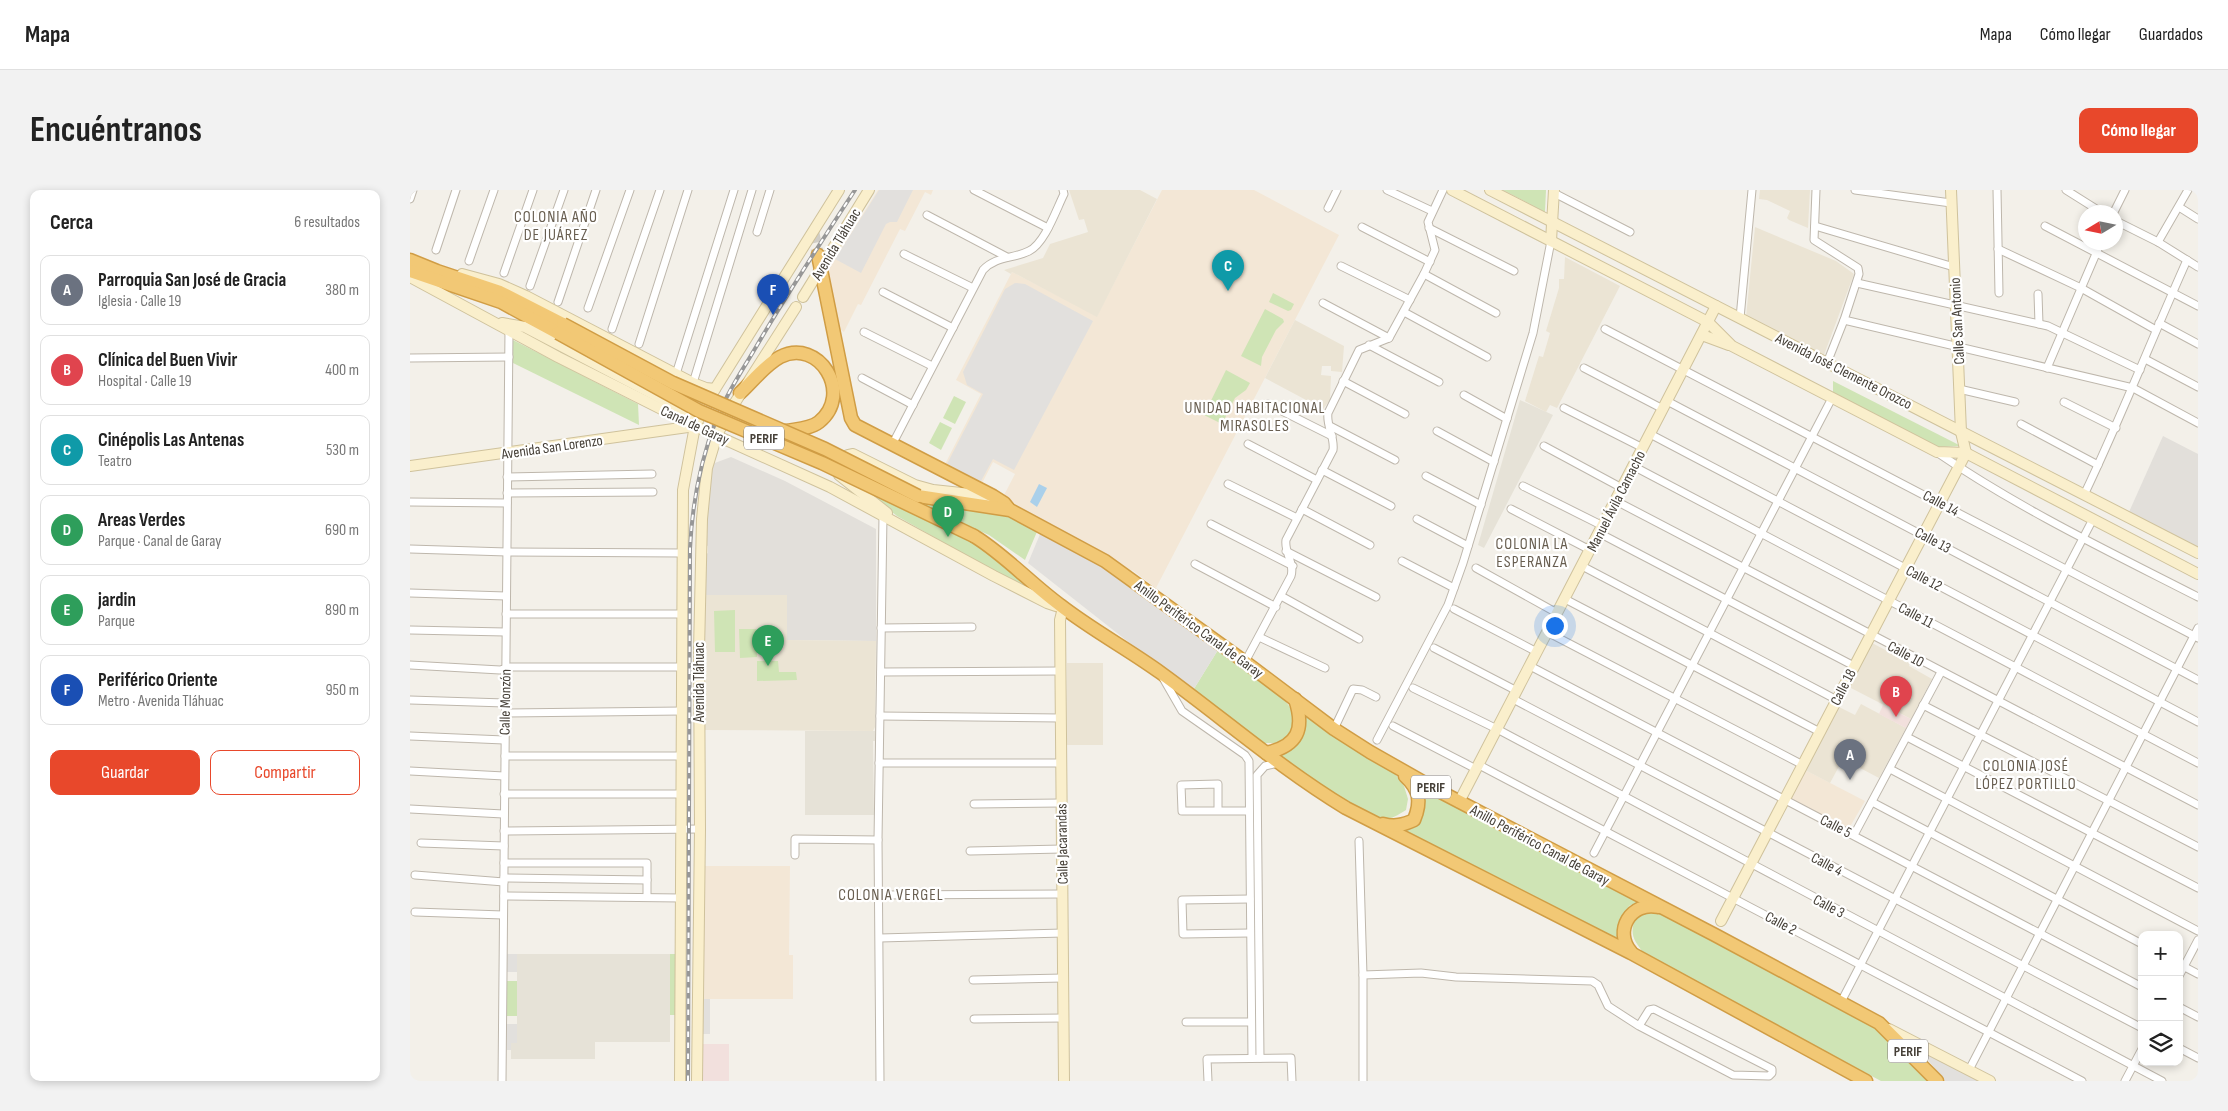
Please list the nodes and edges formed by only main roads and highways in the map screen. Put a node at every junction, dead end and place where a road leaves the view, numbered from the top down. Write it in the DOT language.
graph roads {
  1 [pos="839,190"];
  2 [pos="868,190"];
  3 [pos="1452,190"];
  4 [pos="1490,190"];
  5 [pos="1950,190"];
  6 [pos="1554,191"];
  7 [pos="1552,222"];
  8 [pos="1551,241"];
  9 [pos="818,255"];
  10 [pos="410,260"];
  11 [pos="822,268"];
  12 [pos="410,271"];
  13 [pos="437,271"];
  14 [pos="410,277"];
  15 [pos="782,281"];
  16 [pos="803,297"];
  17 [pos="768,304"];
  18 [pos="1716,306"];
  19 [pos="796,307"];
  20 [pos="1708,322"];
  21 [pos="510,327"];
  22 [pos="561,329"];
  23 [pos="1702,335"];
  24 [pos="1732,346"];
  25 [pos="674,373"];
  26 [pos="715,389"];
  27 [pos="740,394"];
  28 [pos="656,395"];
  29 [pos="729,412"];
  30 [pos="697,422"];
  31 [pos="786,431"];
  32 [pos="1962,432"];
  33 [pos="717,435"];
  34 [pos="1966,453"];
  35 [pos="410,466"];
  36 [pos="993,496"];
  37 [pos="2102,504"];
  38 [pos="1010,510"];
  39 [pos="2093,519"];
  40 [pos="912,533"];
  41 [pos="2196,552"];
  42 [pos="2184,567"];
  43 [pos="2198,574"];
  44 [pos="1063,608"];
  45 [pos="1295,699"];
  46 [pos="1266,753"];
  47 [pos="1396,768"];
  48 [pos="1459,802"];
  49 [pos="1374,822"];
  50 [pos="1663,908"];
  51 [pos="1721,921"];
  52 [pos="1631,953"];
  53 [pos="1879,1023"];
  54 [pos="680,1081"];
  55 [pos="697,1081"];
  56 [pos="1064,1081"];
  57 [pos="1866,1081"];
  58 [pos="1937,1081"];
  59 [pos="1990,1081"];
  1 -- 15 [label="main road, Avenida Tláhuac"];
  2 -- 11 [label="main road, Avenida Tláhuac"];
  3 -- 8 [label="main road"];
  4 -- 7 [label="main road, Avenida José Clemente Orozco"];
  5 -- 32 [label="main road, Calle San Antonio"];
  6 -- 7 [label="main road"];
  7 -- 8 [label="main road"];
  7 -- 18 [label="main road, Avenida José Clemente Orozco"];
  8 -- 20 [label="main road"];
  9 -- 11 [label="highway"];
  10 -- 13 [label="highway, Canal de Garay / PERIF"];
  11 -- 16 [label="main road, Avenida Tláhuac"];
  11 -- 36 [label="highway"];
  12 -- 22 [label="highway, Canal de Garay / PERIF"];
  13 -- 22 [label="highway, Canal de Garay / PERIF"];
  13 -- 25 [label="main road"];
  14 -- 21 [label="main road, Canal de Garay"];
  17 -- 26 [label="main road, Avenida Tláhuac"];
  18 -- 20 [label="main road, Manuel Ávila Camacho"];
  18 -- 32 [label="main road, Avenida José Clemente Orozco"];
  19 -- 27 [label="main road, Avenida Tláhuac"];
  20 -- 23 [label="main road, Manuel Ávila Camacho"];
  20 -- 24 [label="main road"];
  21 -- 28 [label="main road"];
  21 -- 30 [label="main road, Canal de Garay"];
  22 -- 31 [label="highway, Canal de Garay / PERIF, bridge"];
  22 -- 44 [label="highway, Canal de Garay / PERIF, bridge"];
  23 -- 24 [label="main road"];
  23 -- 48 [label="main road, Manuel Ávila Camacho"];
  24 -- 34 [label="main road, Avenida José Clemente Orozco"];
  25 -- 26 [label="main road"];
  25 -- 28 [label="main road"];
  26 -- 30 [label="main road, Avenida Tláhuac"];
  27 -- 29 [label="main road, Avenida Tláhuac"];
  27 -- 31 [label="highway"];
  28 -- 30 [label="main road"];
  29 -- 30 [label="main road, Avenida San Lorenzo"];
  29 -- 33 [label="main road, Avenida Tláhuac"];
  30 -- 33 [label="main road, Canal de Garay"];
  30 -- 35 [label="main road, Avenida San Lorenzo"];
  30 -- 54 [label="main road, Avenida Tláhuac"];
  31 -- 38 [label="highway, Canal de Garay / PERIF, bridge"];
  32 -- 34 [label="main road, Calle San Antonio"];
  32 -- 37 [label="main road, Avenida José Clemente Orozco"];
  33 -- 40 [label="main road, Canal de Garay"];
  33 -- 55 [label="main road, Avenida Tláhuac"];
  34 -- 39 [label="main road, Avenida José Clemente Orozco"];
  34 -- 51 [label="main road, Calle 18"];
  36 -- 38 [label="highway"];
  36 -- 40 [label="main road"];
  37 -- 39 [label="main road"];
  37 -- 41 [label="main road, Avenida José Clemente Orozco"];
  38 -- 45 [label="highway, Anillo Periférico Canal de Garay / PERIF"];
  39 -- 42 [label="main road, Avenida José Clemente Orozco"];
  40 -- 44 [label="main road, Canal de Garay"];
  41 -- 42 [label="main road"];
  42 -- 43 [label="main road, Avenida José Clemente Orozco"];
  44 -- 46 [label="highway, PERIF"];
  44 -- 56 [label="main road, Calle Jacarandas"];
  45 -- 46 [label="highway"];
  45 -- 47 [label="highway, Anillo Periférico Canal de Garay / PERIF"];
  46 -- 49 [label="highway, PERIF"];
  47 -- 48 [label="highway, Anillo Periférico Canal de Garay / PERIF"];
  47 -- 49 [label="highway"];
  48 -- 50 [label="highway, Anillo Periférico Canal de Garay / PERIF"];
  49 -- 52 [label="highway, PERIF"];
  50 -- 52 [label="highway"];
  50 -- 53 [label="highway, Anillo Periférico Canal de Garay / PERIF"];
  52 -- 57 [label="highway, PERIF"];
  53 -- 58 [label="highway, PERIF"];
  53 -- 59 [label="main road, Anillo Periférico Canal de Garay / PERIF"];
}
